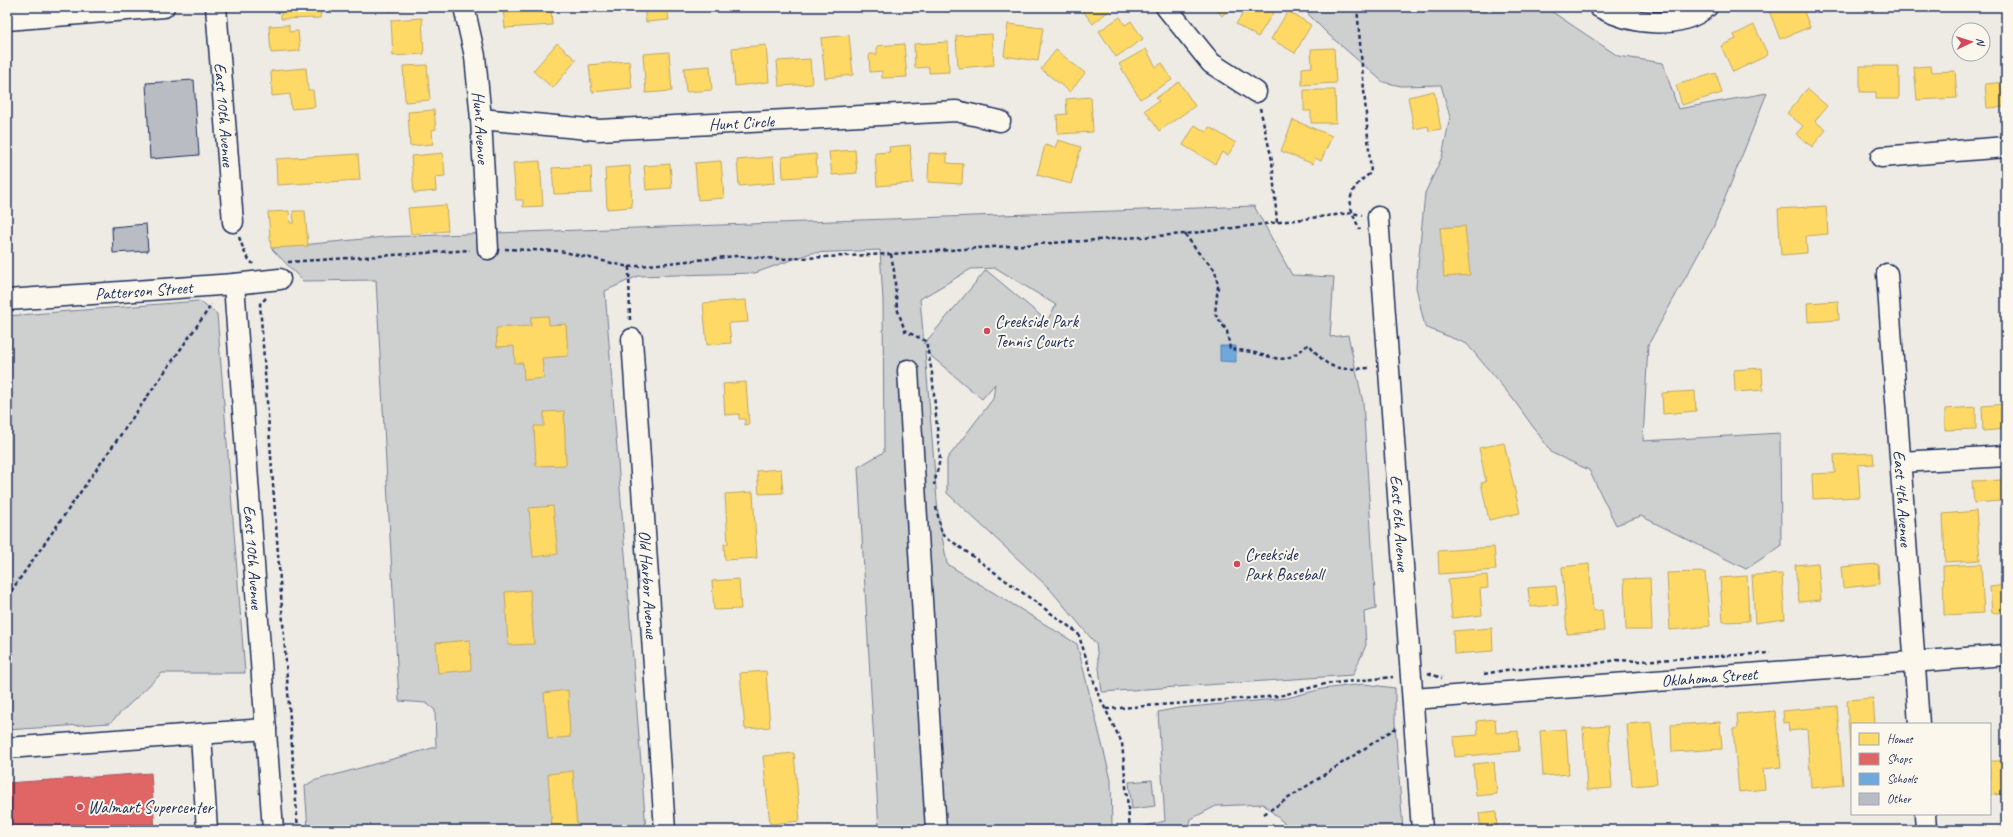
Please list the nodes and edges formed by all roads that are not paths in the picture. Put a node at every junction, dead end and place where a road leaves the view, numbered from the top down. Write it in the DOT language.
graph roads {
  1 [pos="164,7"];
  2 [pos="216,7"];
  3 [pos="464,7"];
  4 [pos="1166,7"];
  5 [pos="1599,7"];
  6 [pos="1707,7"];
  7 [pos="7,20"];
  8 [pos="1256,92"];
  9 [pos="481,119"];
  10 [pos="1000,121"];
  11 [pos="2006,147"];
  12 [pos="1881,157"];
  13 [pos="1378,217"];
  14 [pos="233,222"];
  15 [pos="488,249"];
  16 [pos="277,274"];
  17 [pos="1887,274"];
  18 [pos="226,284"];
  19 [pos="7,300"];
  20 [pos="632,339"];
  21 [pos="908,370"];
  22 [pos="2006,456"];
  23 [pos="1901,462"];
  24 [pos="2006,655"];
  25 [pos="1915,662"];
  26 [pos="1413,698"];
  27 [pos="1919,723"];
  28 [pos="266,729"];
  29 [pos="201,735"];
  30 [pos="7,748"];
  31 [pos="1925,815"];
  32 [pos="207,830"];
  33 [pos="273,830"];
  34 [pos="665,830"];
  35 [pos="936,830"];
  36 [pos="1422,830"];
  37 [pos="1926,830"];
  1 -- 7 [label="street"];
  2 -- 14 [label="street, East 10th Avenue"];
  3 -- 9 [label="street, Hunt Avenue"];
  4 -- 8 [label="street"];
  5 -- 6 [label="street"];
  9 -- 10 [label="street, Hunt Circle"];
  9 -- 15 [label="street, Hunt Avenue"];
  11 -- 12 [label="street"];
  13 -- 26 [label="street, East 6th Avenue"];
  16 -- 18 [label="street, Patterson Street"];
  17 -- 23 [label="street, East 4th Avenue"];
  18 -- 19 [label="street, Patterson Street"];
  18 -- 28 [label="street, East 10th Avenue"];
  20 -- 34 [label="street, Old Harbor Avenue"];
  21 -- 35 [label="street"];
  22 -- 23 [label="street"];
  23 -- 25 [label="street, East 4th Avenue"];
  24 -- 25 [label="street, Oklahoma Street"];
  25 -- 26 [label="street, Oklahoma Street"];
  25 -- 27 [label="street, East 4th Avenue"];
  26 -- 36 [label="street, East 6th Avenue"];
  28 -- 29 [label="street"];
  28 -- 33 [label="street, East 10th Avenue"];
  29 -- 30 [label="street"];
  29 -- 32 [label="street"];
  31 -- 37 [label="street"];
}
